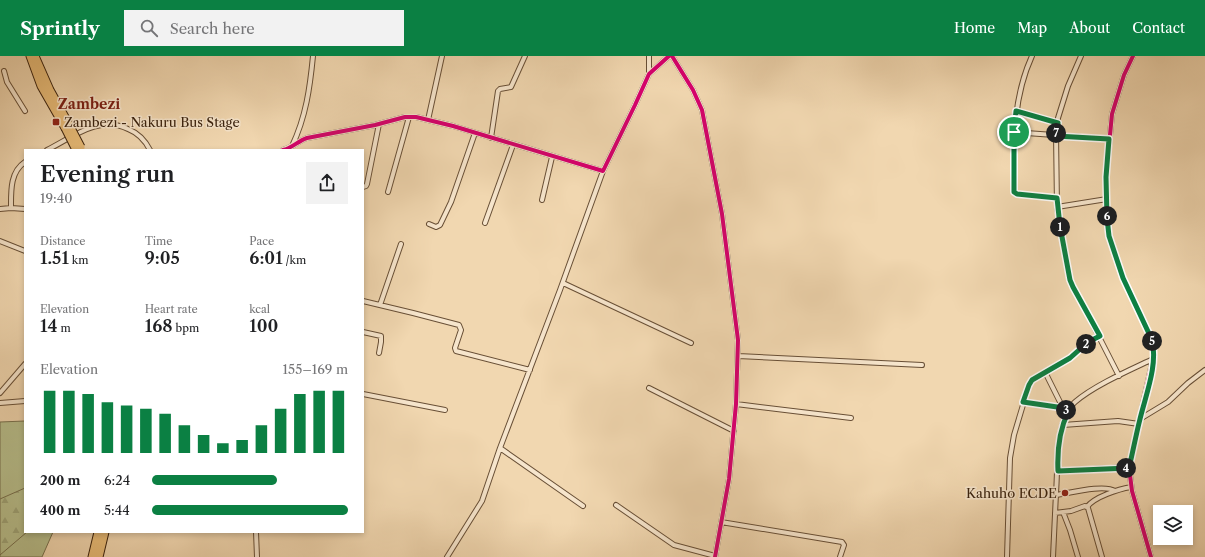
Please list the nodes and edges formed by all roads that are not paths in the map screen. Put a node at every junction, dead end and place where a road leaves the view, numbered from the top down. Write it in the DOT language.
graph roads {
  1 [pos="30,56"];
  2 [pos="35,56"];
  3 [pos="313,56"];
  4 [pos="442,56"];
  5 [pos="524,56"];
  6 [pos="649,56"];
  7 [pos="669,56"];
  8 [pos="672,56"];
  9 [pos="1032,56"];
  10 [pos="1080,56"];
  11 [pos="1133,56"];
  12 [pos="4,71"];
  13 [pos="649,74"];
  14 [pos="25,111"];
  15 [pos="1016,111"];
  16 [pos="409,117"];
  17 [pos="428,120"];
  18 [pos="1058,123"];
  19 [pos="379,124"];
  20 [pos="67,127"];
  21 [pos="1014,132"];
  22 [pos="475,133"];
  23 [pos="1056,136"];
  24 [pos="491,138"];
  25 [pos="1109,139"];
  26 [pos="513,145"];
  27 [pos="290,148"];
  28 [pos="49,149"];
  29 [pos="79,149"];
  30 [pos="149,149"];
  31 [pos="552,157"];
  32 [pos="24,163"];
  33 [pos="603,171"];
  34 [pos="364,187"];
  35 [pos="388,192"];
  36 [pos="1057,198"];
  37 [pos="1107,199"];
  38 [pos="542,200"];
  39 [pos="1057,207"];
  40 [pos="11,208"];
  41 [pos="24,208"];
  42 [pos="0,209"];
  43 [pos="485,223"];
  44 [pos="429,224"];
  45 [pos="0,241"];
  46 [pos="401,244"];
  47 [pos="24,251"];
  48 [pos="563,283"];
  49 [pos="364,301"];
  50 [pos="380,305"];
  51 [pos="364,332"];
  52 [pos="1100,336"];
  53 [pos="692,342"];
  54 [pos="379,353"];
  55 [pos="738,356"];
  56 [pos="1153,360"];
  57 [pos="922,364"];
  58 [pos="24,365"];
  59 [pos="530,370"];
  60 [pos="1205,370"];
  61 [pos="1045,372"];
  62 [pos="1119,376"];
  63 [pos="649,388"];
  64 [pos="0,393"];
  65 [pos="364,394"];
  66 [pos="24,401"];
  67 [pos="1023,402"];
  68 [pos="0,403"];
  69 [pos="736,404"];
  70 [pos="1064,408"];
  71 [pos="445,410"];
  72 [pos="1068,412"];
  73 [pos="851,418"];
  74 [pos="1140,419"];
  75 [pos="1139,424"];
  76 [pos="1063,425"];
  77 [pos="734,431"];
  78 [pos="500,448"];
  79 [pos="1129,468"];
  80 [pos="1058,471"];
  81 [pos="1131,487"];
  82 [pos="1116,491"];
  83 [pos="1056,495"];
  84 [pos="616,505"];
  85 [pos="583,506"];
  86 [pos="1086,507"];
  87 [pos="1063,512"];
  88 [pos="1056,513"];
  89 [pos="721,522"];
  90 [pos="98,533"];
  91 [pos="105,533"];
  92 [pos="256,533"];
  93 [pos="715,556"];
  94 [pos="92,557"];
  95 [pos="99,557"];
  96 [pos="257,557"];
  97 [pos="447,557"];
  98 [pos="840,557"];
  99 [pos="1007,557"];
  100 [pos="1053,557"];
  101 [pos="1078,557"];
  102 [pos="1102,557"];
  103 [pos="1151,557"];
  1 -- 20 [label="highway"];
  2 -- 20 [label="highway"];
  3 -- 27 [label="street"];
  4 -- 17 [label="street"];
  5 -- 24 [label="street"];
  6 -- 13 [label="street"];
  7 -- 13 [label="street"];
  8 -- 55 [label="street"];
  9 -- 15 [label="street"];
  10 -- 18 [label="street"];
  11 -- 25 [label="street"];
  12 -- 14 [label="street"];
  13 -- 33 [label="street"];
  15 -- 18 [label="street"];
  15 -- 21 [label="street"];
  16 -- 17 [label="street"];
  16 -- 19 [label="street"];
  16 -- 35 [label="street"];
  17 -- 22 [label="street"];
  18 -- 23 [label="street"];
  19 -- 27 [label="street"];
  19 -- 34 [label="street"];
  20 -- 29 [label="highway, bridge"];
  21 -- 23 [label="street"];
  21 -- 36 [label="street"];
  22 -- 24 [label="street"];
  22 -- 44 [label="street"];
  23 -- 25 [label="street"];
  23 -- 36 [label="street"];
  24 -- 26 [label="street"];
  25 -- 37 [label="street"];
  26 -- 31 [label="street"];
  26 -- 43 [label="street"];
  28 -- 30 [label="street"];
  31 -- 33 [label="street"];
  31 -- 38 [label="street"];
  32 -- 40 [label="street"];
  33 -- 48 [label="street"];
  36 -- 39 [label="street"];
  37 -- 39 [label="street"];
  37 -- 56 [label="street"];
  39 -- 52 [label="street"];
  40 -- 41 [label="street"];
  40 -- 42 [label="street"];
  45 -- 47 [label="street"];
  46 -- 50 [label="street"];
  48 -- 53 [label="street"];
  48 -- 59 [label="street"];
  49 -- 50 [label="street"];
  50 -- 59 [label="street"];
  51 -- 54 [label="street"];
  52 -- 61 [label="street"];
  52 -- 62 [label="street"];
  55 -- 57 [label="street"];
  55 -- 69 [label="street"];
  56 -- 62 [label="street"];
  56 -- 74 [label="street"];
  58 -- 64 [label="street"];
  59 -- 78 [label="street"];
  60 -- 74 [label="street"];
  61 -- 67 [label="street"];
  61 -- 70 [label="street"];
  62 -- 72 [label="street"];
  63 -- 77 [label="street"];
  65 -- 71 [label="street"];
  66 -- 68 [label="street"];
  67 -- 70 [label="street"];
  67 -- 99 [label="street"];
  69 -- 73 [label="street"];
  69 -- 77 [label="street"];
  70 -- 72 [label="street"];
  72 -- 76 [label="street"];
  74 -- 75 [label="street"];
  75 -- 76 [label="street"];
  75 -- 79 [label="street"];
  76 -- 80 [label="street"];
  77 -- 89 [label="street"];
  78 -- 85 [label="street"];
  78 -- 97 [label="street"];
  79 -- 80 [label="street"];
  79 -- 81 [label="street"];
  80 -- 83 [label="street"];
  81 -- 82 [label="street"];
  81 -- 103 [label="street"];
  82 -- 83 [label="street"];
  82 -- 86 [label="street"];
  83 -- 88 [label="street"];
  84 -- 93 [label="street"];
  86 -- 87 [label="street"];
  86 -- 102 [label="street"];
  87 -- 88 [label="street"];
  87 -- 101 [label="street"];
  88 -- 100 [label="street"];
  89 -- 93 [label="street"];
  89 -- 98 [label="street"];
  90 -- 94 [label="highway"];
  91 -- 95 [label="highway"];
  92 -- 96 [label="street"];
}
